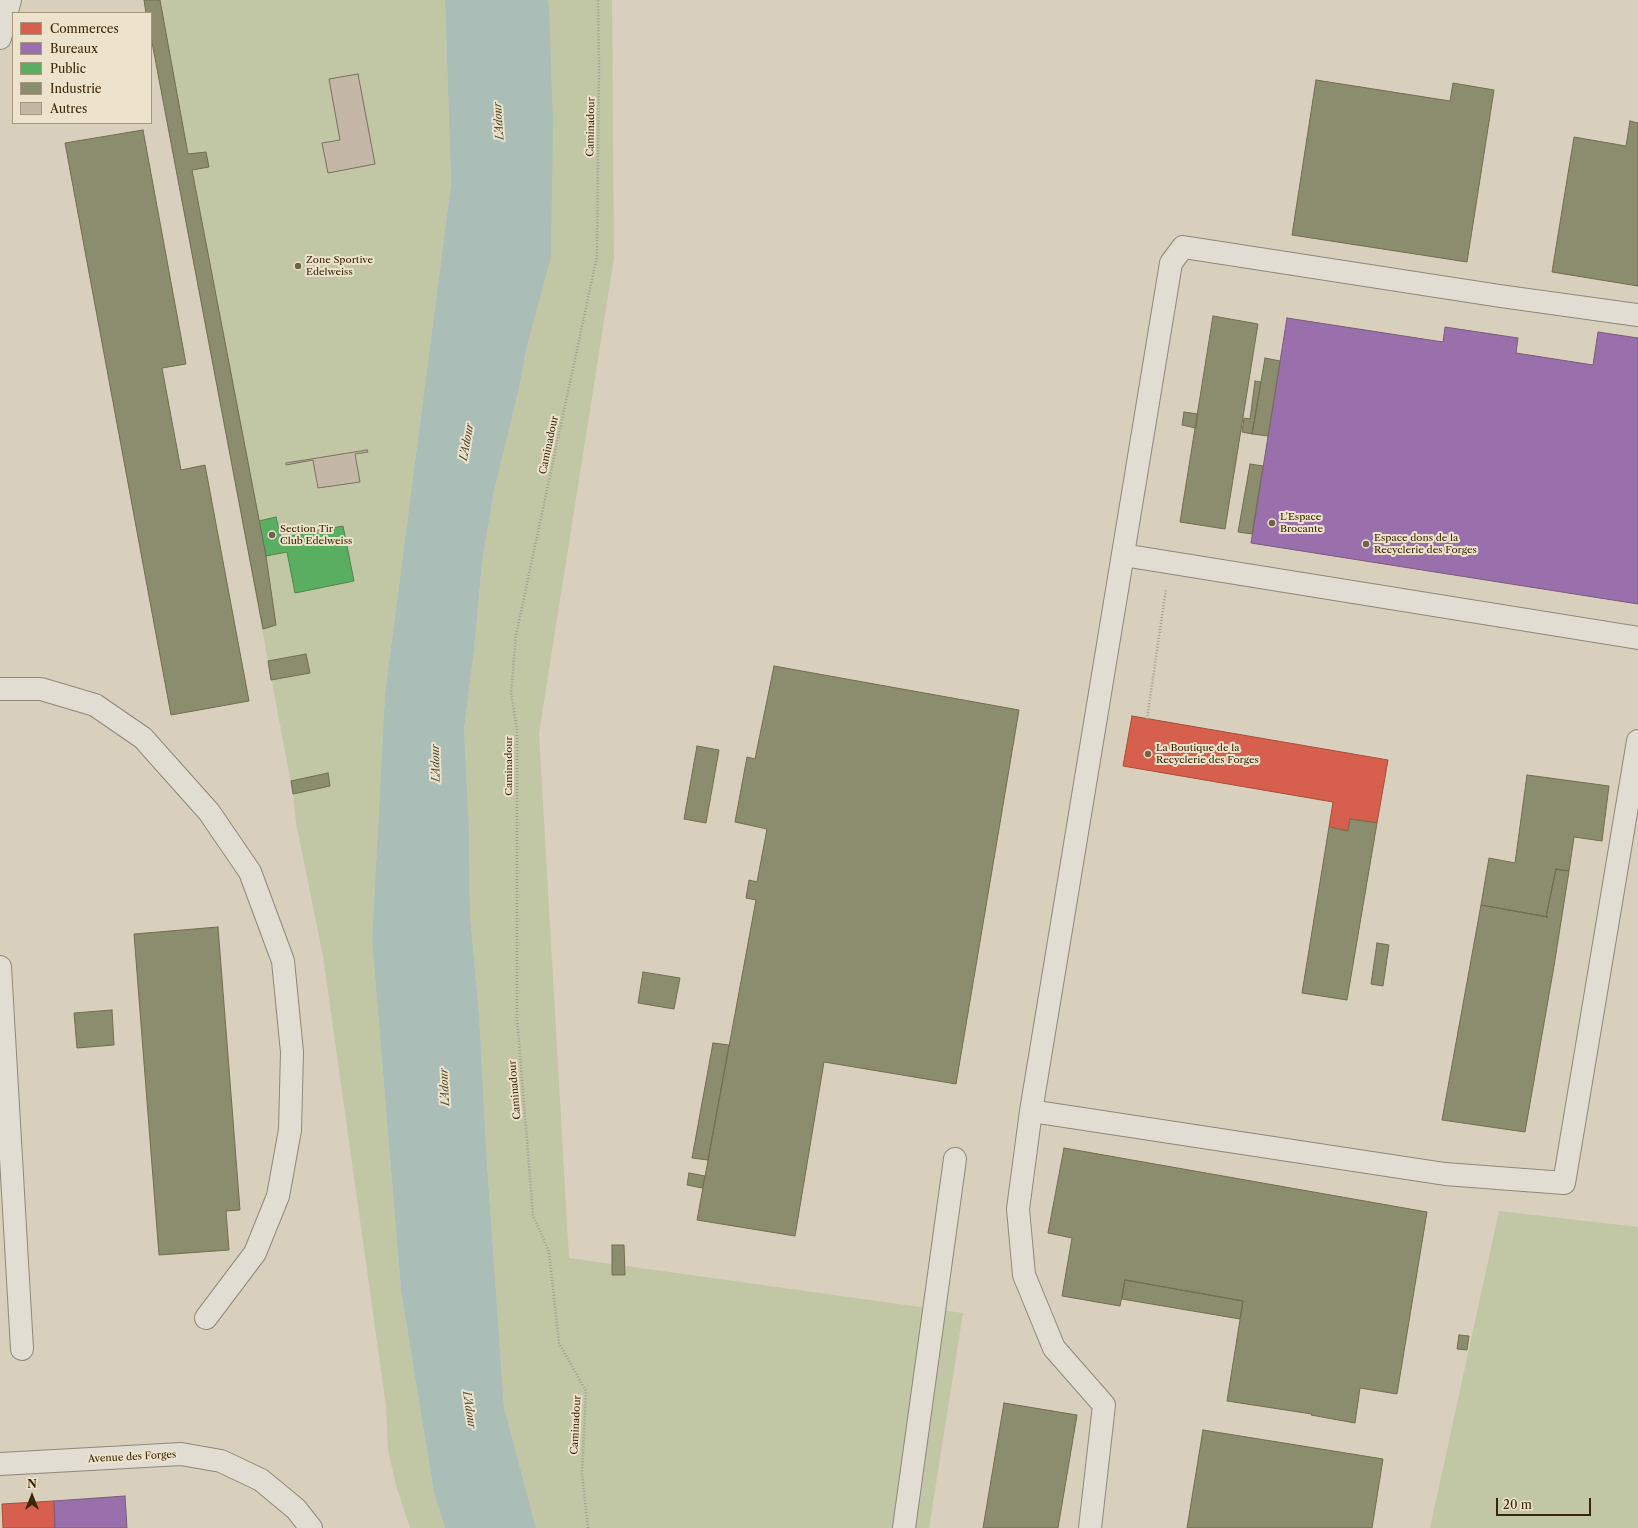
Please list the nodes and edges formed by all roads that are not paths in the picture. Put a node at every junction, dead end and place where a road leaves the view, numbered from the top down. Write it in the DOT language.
graph roads {
  1 [pos="10,0"];
  2 [pos="0,38"];
  3 [pos="1638,315"];
  4 [pos="1123,555"];
  5 [pos="1638,638"];
  6 [pos="0,689"];
  7 [pos="1638,741"];
  8 [pos="0,968"];
  9 [pos="1031,1111"];
  10 [pos="955,1159"];
  11 [pos="206,1318"];
  12 [pos="22,1349"];
  13 [pos="0,1464"];
  14 [pos="311,1528"];
  15 [pos="904,1528"];
  16 [pos="1090,1528"];
  1 -- 2 [label="street"];
  3 -- 4 [label="street"];
  4 -- 5 [label="street"];
  4 -- 9 [label="street"];
  6 -- 11 [label="street"];
  7 -- 9 [label="street"];
  8 -- 12 [label="street"];
  9 -- 16 [label="street"];
  10 -- 15 [label="street"];
  13 -- 14 [label="street, Avenue des Forges"];
}
